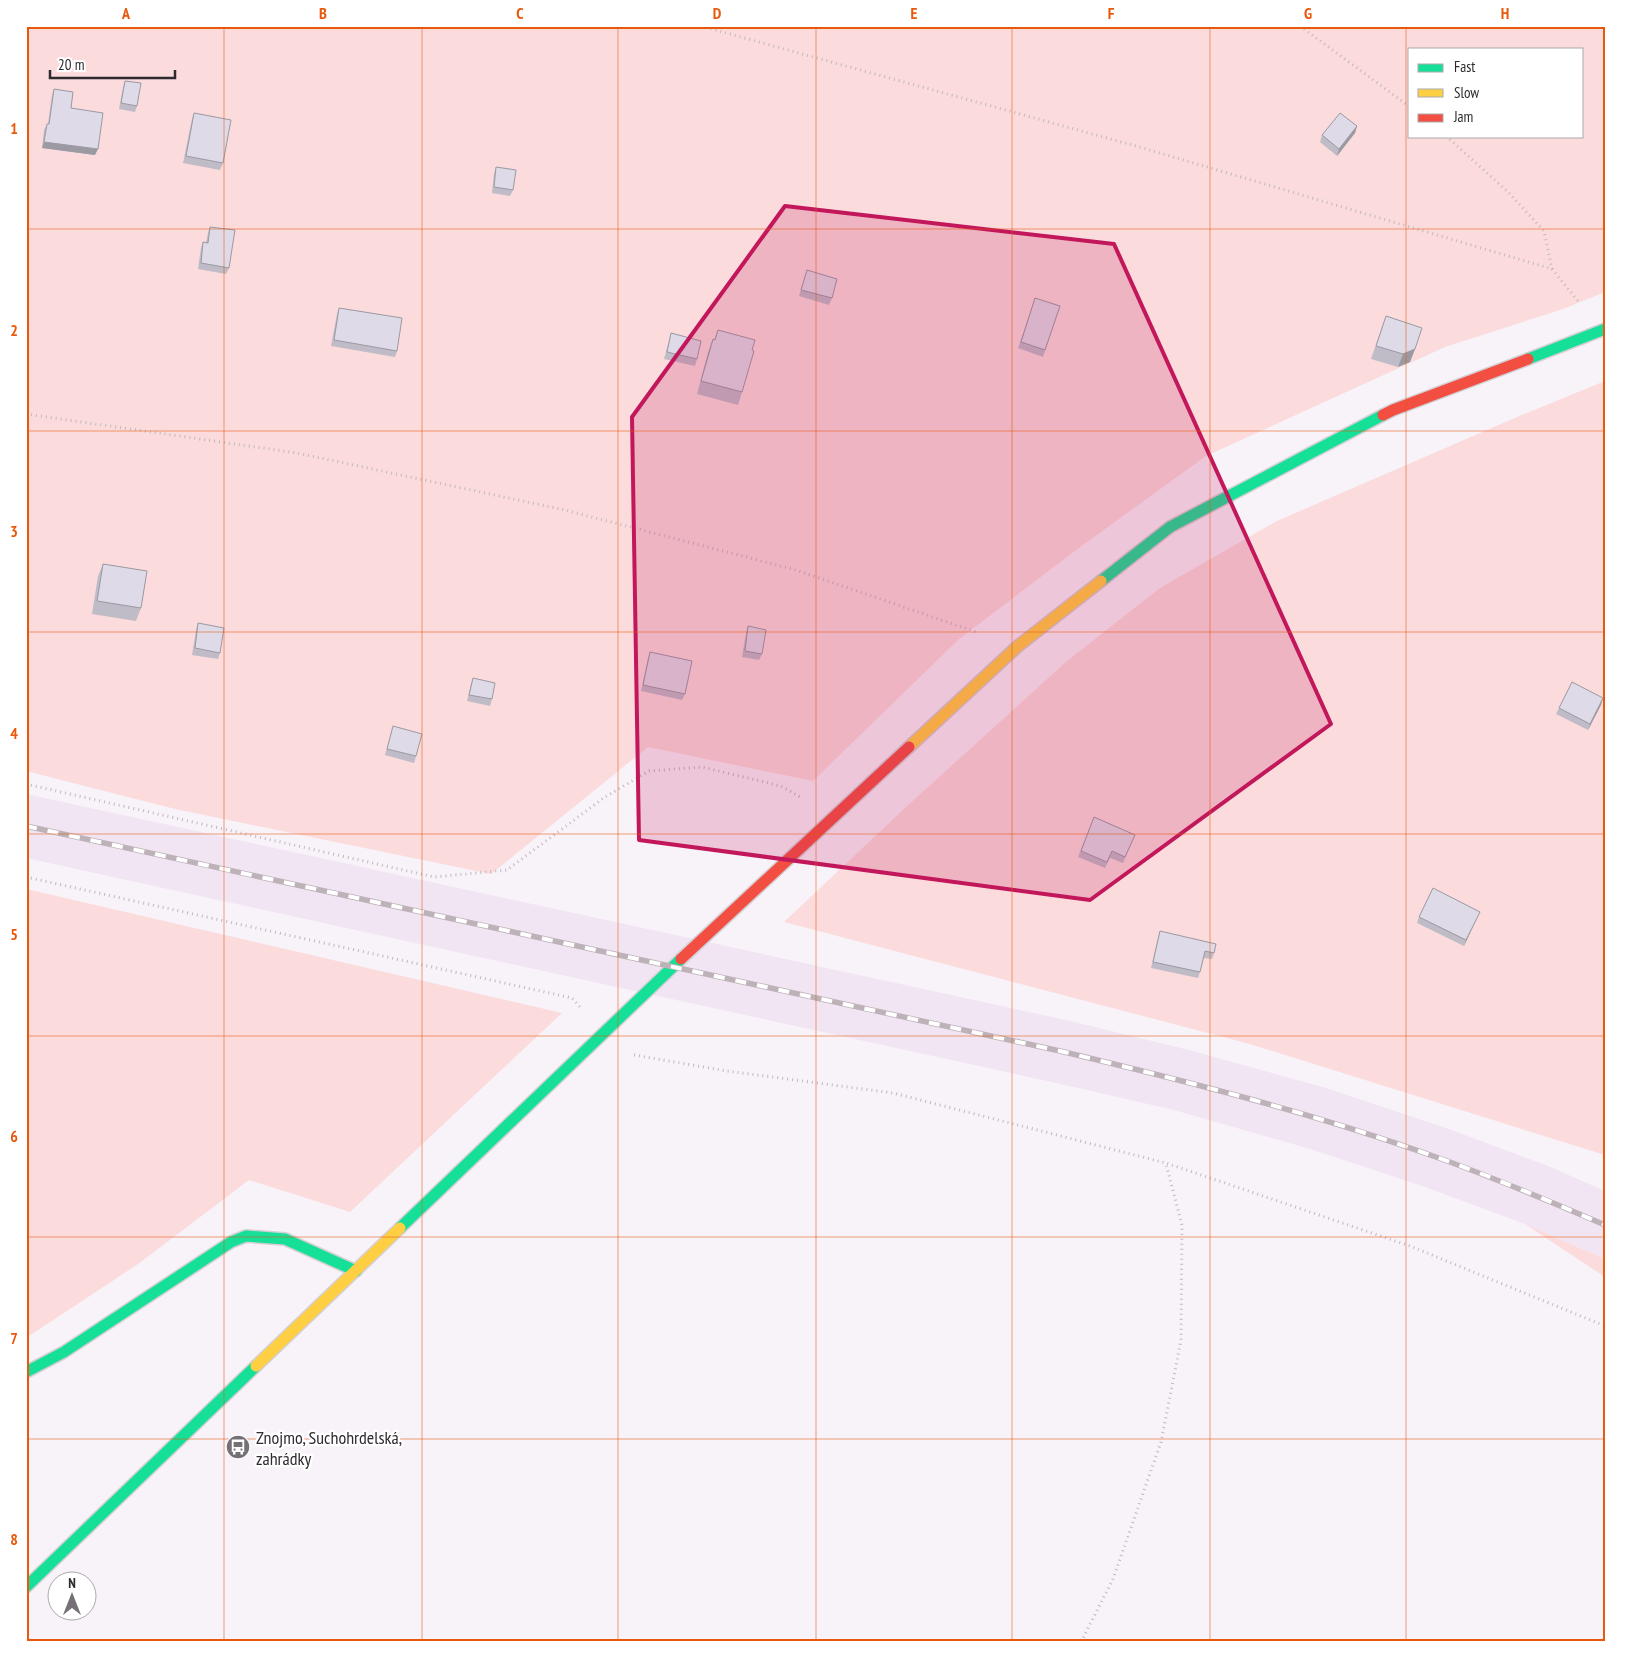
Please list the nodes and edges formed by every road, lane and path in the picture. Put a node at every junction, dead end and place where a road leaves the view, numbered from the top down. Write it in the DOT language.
graph roads {
  1 [pos="701,26"];
  2 [pos="1300,26"];
  3 [pos="1408,106"];
  4 [pos="1448,138"];
  5 [pos="1552,269"];
  6 [pos="1603,330"];
  7 [pos="26,414"];
  8 [pos="1018,646"];
  9 [pos="26,784"];
  10 [pos="835,816"];
  11 [pos="26,877"];
  12 [pos="604,1034"];
  13 [pos="594,1043"];
  14 [pos="1166,1163"];
  15 [pos="356,1271"];
  16 [pos="1605,1326"];
  17 [pos="26,1372"];
  18 [pos="26,1587"];
  19 [pos="1081,1642"];
  1 -- 5 [label="path"];
  2 -- 3 [label="path"];
  4 -- 5 [label="path"];
  5 -- 6 [label="path"];
  6 -- 8 [label="main road"];
  7 -- 8 [label="path"];
  8 -- 10 [label="main road"];
  9 -- 10 [label="path"];
  10 -- 12 [label="main road"];
  11 -- 12 [label="path"];
  12 -- 13 [label="main road"];
  13 -- 14 [label="path"];
  13 -- 15 [label="main road"];
  14 -- 16 [label="path"];
  14 -- 19 [label="path"];
  15 -- 17 [label="main road"];
  15 -- 18 [label="main road"];
}
